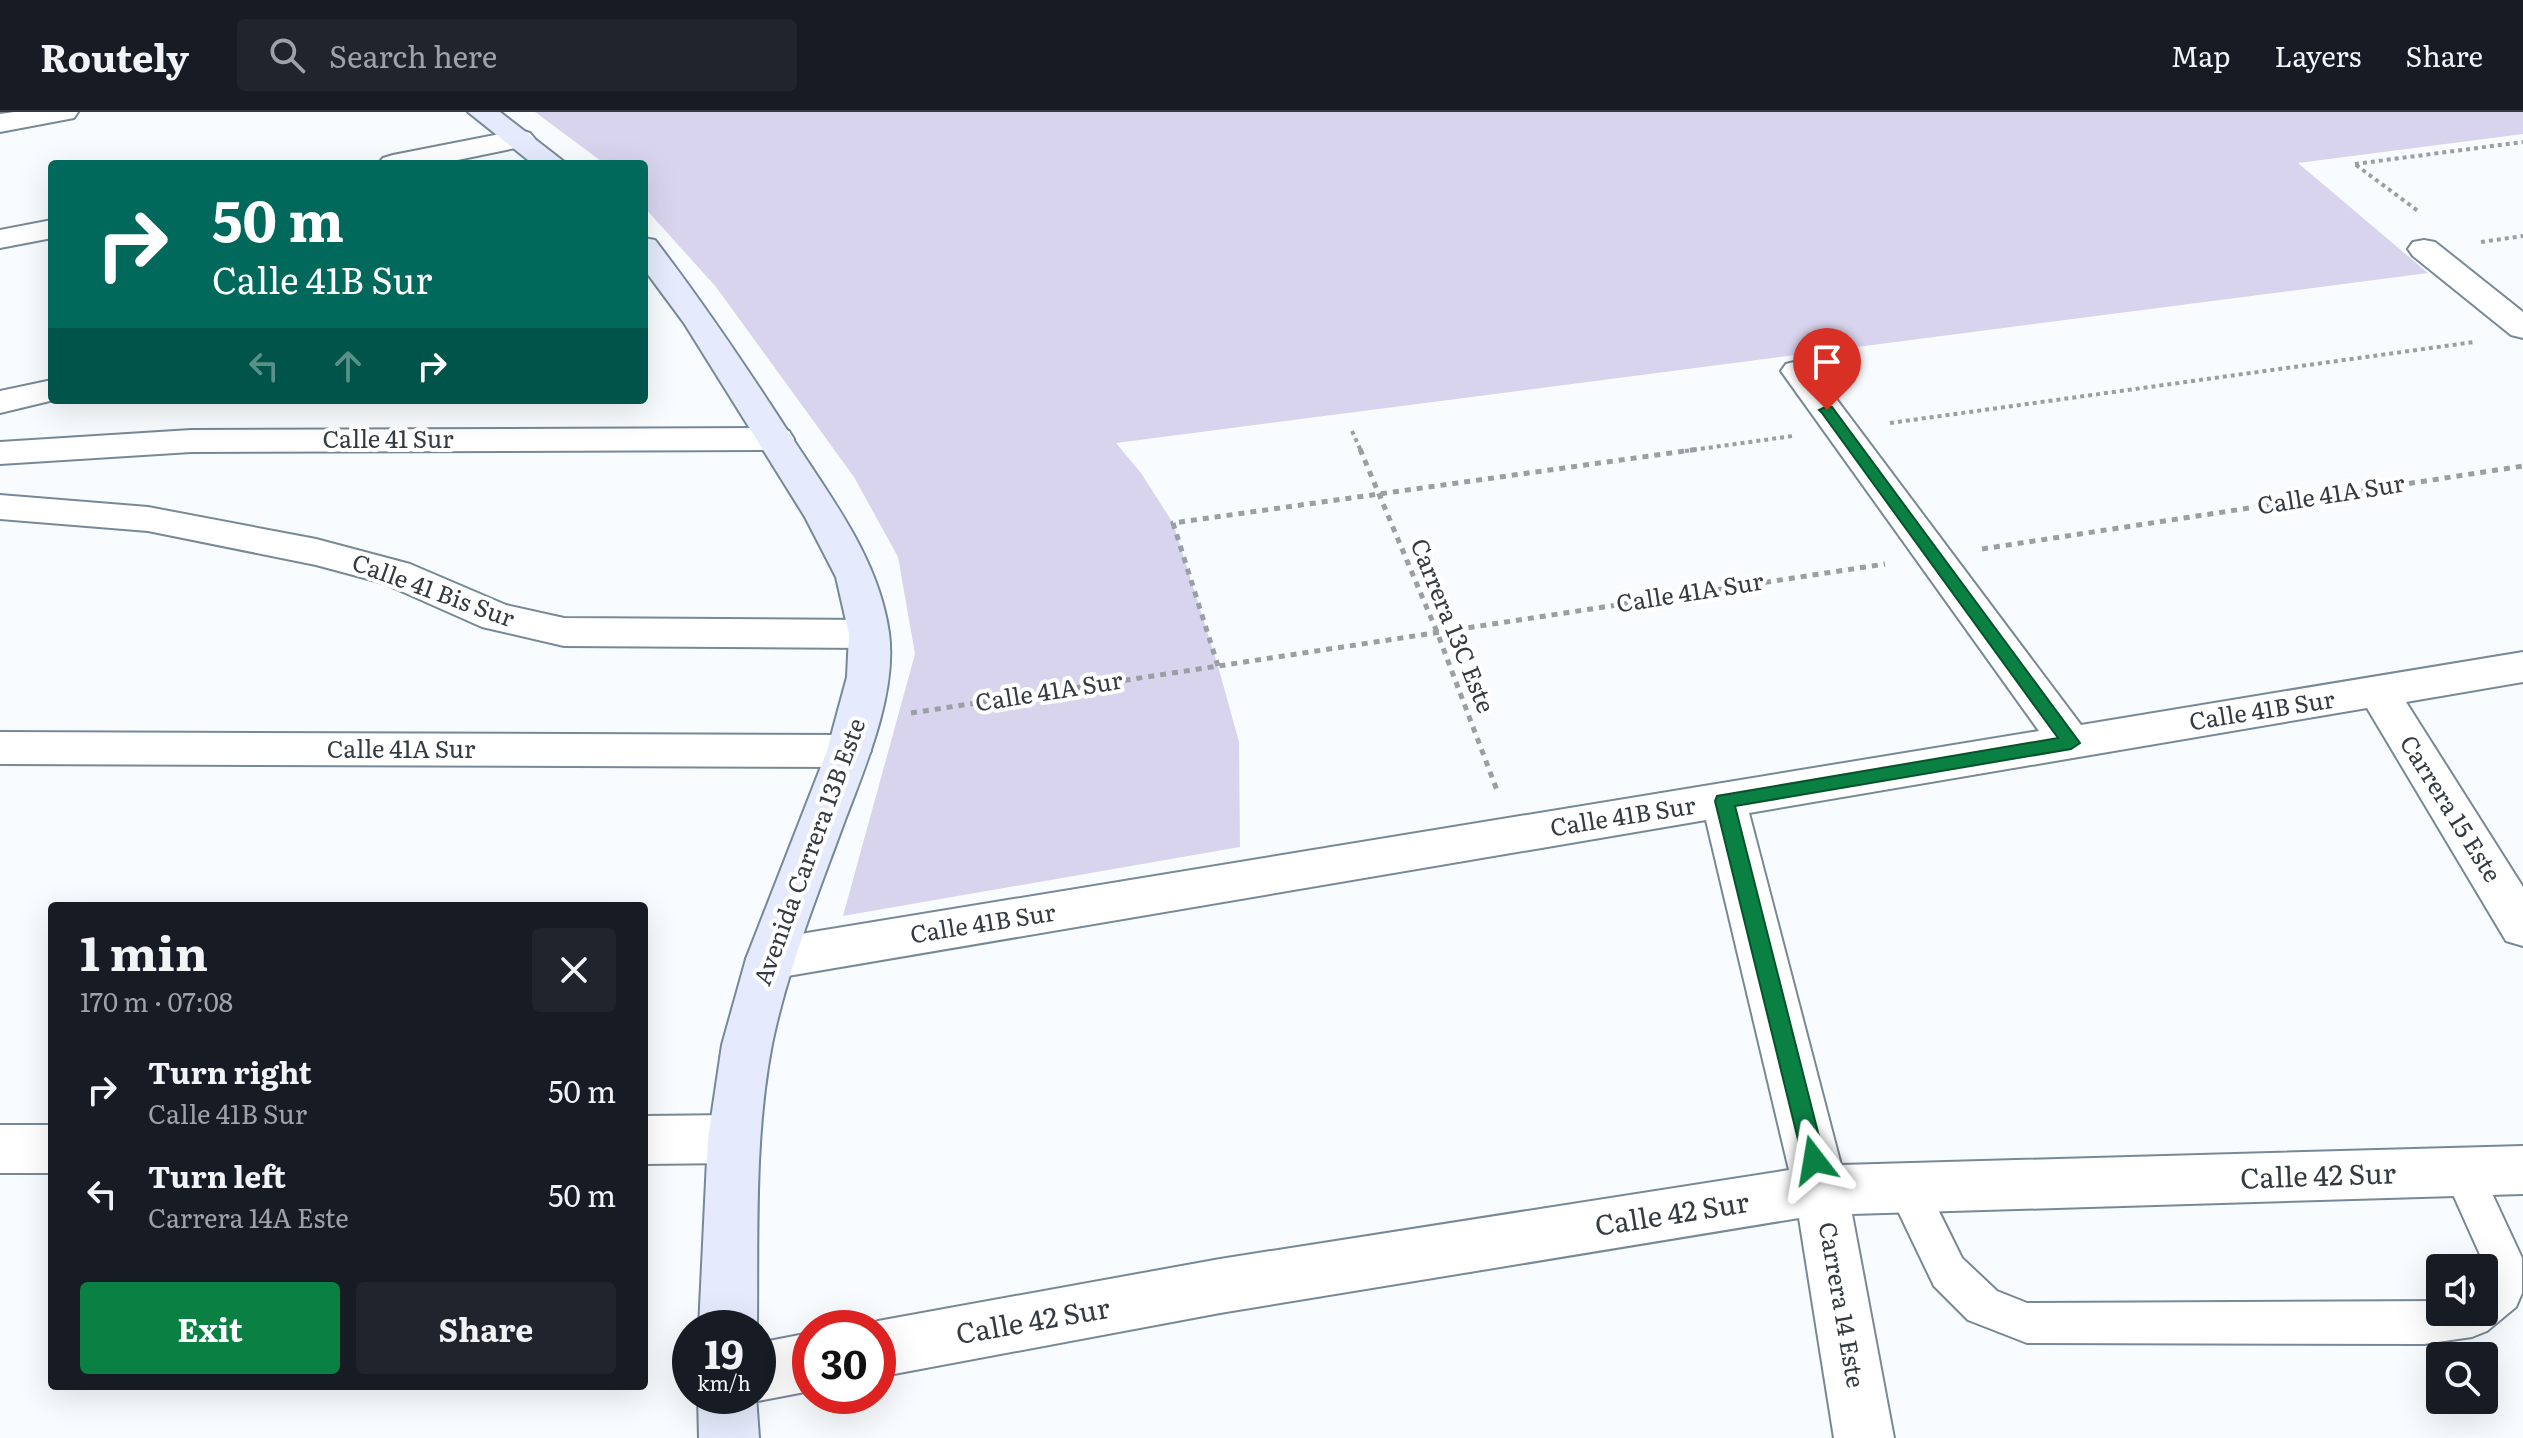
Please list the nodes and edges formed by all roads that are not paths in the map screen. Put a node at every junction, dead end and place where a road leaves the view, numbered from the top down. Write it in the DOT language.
graph roads {
  1 [pos="64,112"];
  2 [pos="482,112"];
  3 [pos="0,123"];
  4 [pos="520,139"];
  5 [pos="413,160"];
  6 [pos="547,160"];
  7 [pos="48,230"];
  8 [pos="2425,233"];
  9 [pos="0,239"];
  10 [pos="648,252"];
  11 [pos="2523,328"];
  12 [pos="1798,371"];
  13 [pos="48,391"];
  14 [pos="0,402"];
  15 [pos="776,439"];
  16 [pos="0,453"];
  17 [pos="0,507"];
  18 [pos="869,634"];
  19 [pos="2523,667"];
  20 [pos="2378,691"];
  21 [pos="853,736"];
  22 [pos="2071,743"];
  23 [pos="0,748"];
  24 [pos="1724,801"];
  25 [pos="2523,927"];
  26 [pos="770,959"];
  27 [pos="734,1139"];
  28 [pos="648,1140"];
  29 [pos="0,1149"];
  30 [pos="48,1149"];
  31 [pos="2523,1170"];
  32 [pos="2462,1172"];
  33 [pos="1907,1188"];
  34 [pos="1821,1190"];
  35 [pos="2498,1296"];
  36 [pos="729,1310"];
  37 [pos="2426,1324"];
  38 [pos="896,1346"];
  39 [pos="728,1414"];
  40 [pos="729,1438"];
  41 [pos="1864,1438"];
  1 -- 3 [label="street"];
  2 -- 4 [label="main road"];
  4 -- 5 [label="street"];
  4 -- 6 [label="main road"];
  7 -- 9 [label="street"];
  8 -- 11 [label="street"];
  10 -- 15 [label="main road, Avenida Carrera 13B Este"];
  12 -- 22 [label="street"];
  13 -- 14 [label="street"];
  15 -- 16 [label="street, Calle 41 Sur"];
  15 -- 18 [label="main road, Avenida Carrera 13B Este"];
  17 -- 18 [label="street, Calle 41 Bis Sur"];
  18 -- 21 [label="main road, Avenida Carrera 13B Este"];
  19 -- 20 [label="street, Calle 41B Sur"];
  20 -- 22 [label="street, Calle 41B Sur"];
  20 -- 25 [label="street, Carrera 15 Este"];
  21 -- 23 [label="street, Calle 41A Sur"];
  21 -- 26 [label="main road, Avenida Carrera 13B Este"];
  22 -- 24 [label="street, Calle 41B Sur"];
  24 -- 26 [label="street, Calle 41B Sur"];
  24 -- 34 [label="street, Carrera 14 Este"];
  26 -- 27 [label="main road, Avenida Carrera 13B Este"];
  27 -- 28 [label="street"];
  27 -- 36 [label="main road, Avenida Carrera 13B Este"];
  29 -- 30 [label="street"];
  31 -- 32 [label="street, Calle 42 Sur"];
  32 -- 33 [label="street, Calle 42 Sur"];
  32 -- 35 [label="lane"];
  33 -- 34 [label="street, Calle 42 Sur"];
  33 -- 37 [label="lane"];
  34 -- 38 [label="street, Calle 42 Sur"];
  34 -- 41 [label="street, Carrera 14 Este"];
  39 -- 40 [label="main road"];
}
